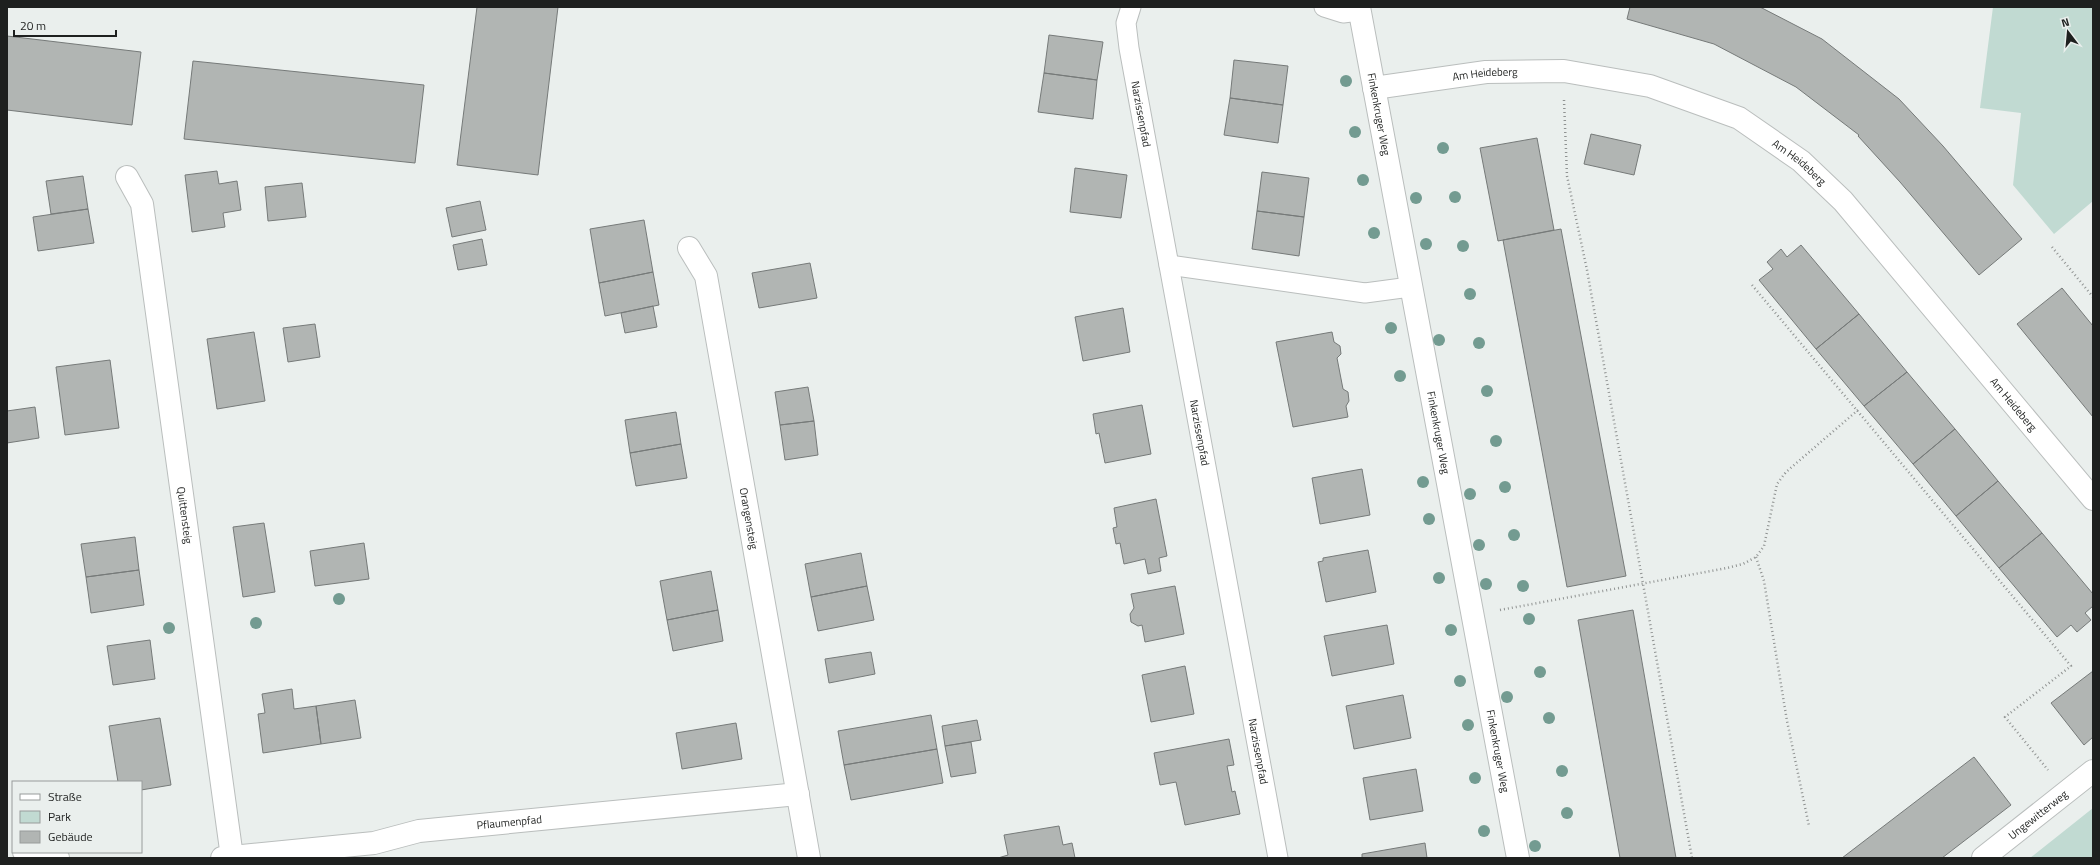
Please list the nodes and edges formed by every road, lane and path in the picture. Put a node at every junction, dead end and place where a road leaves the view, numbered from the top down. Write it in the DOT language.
graph roads {
  1 [pos="1131,7"];
  2 [pos="1324,7"];
  3 [pos="1359,9"];
  4 [pos="1564,71"];
  5 [pos="1374,88"];
  6 [pos="127,177"];
  7 [pos="2052,247"];
  8 [pos="690,248"];
  9 [pos="1170,265"];
  10 [pos="1752,285"];
  11 [pos="1410,287"];
  12 [pos="2093,296"];
  13 [pos="1858,410"];
  14 [pos="2093,499"];
  15 [pos="1756,557"];
  16 [pos="1642,583"];
  17 [pos="1472,615"];
  18 [pos="2093,771"];
  19 [pos="2066,792"];
  20 [pos="798,794"];
  21 [pos="1809,826"];
  22 [pos="375,850"];
  23 [pos="30,853"];
  24 [pos="58,858"];
  25 [pos="227,858"];
  26 [pos="809,858"];
  27 [pos="1278,858"];
  28 [pos="1518,858"];
  29 [pos="1692,858"];
  30 [pos="1983,858"];
  1 -- 9 [label="lane, Narzissenpfad"];
  2 -- 3 [label="lane"];
  3 -- 5 [label="street, Finkenkruger Weg"];
  4 -- 5 [label="street, Am Heideberg"];
  4 -- 14 [label="street, Am Heideberg"];
  4 -- 16 [label="path"];
  5 -- 11 [label="street, Finkenkruger Weg"];
  6 -- 25 [label="street, Quittensteig"];
  7 -- 12 [label="path"];
  8 -- 20 [label="street, Orangensteig"];
  9 -- 11 [label="lane"];
  9 -- 27 [label="lane, Narzissenpfad"];
  10 -- 13 [label="path"];
  11 -- 17 [label="street, Finkenkruger Weg"];
  13 -- 15 [label="path"];
  13 -- 19 [label="path"];
  15 -- 16 [label="path"];
  15 -- 21 [label="path"];
  16 -- 17 [label="path"];
  16 -- 29 [label="path"];
  17 -- 28 [label="street, Finkenkruger Weg"];
  18 -- 19 [label="street, Ungewitterweg"];
  19 -- 30 [label="street, Ungewitterweg"];
  20 -- 22 [label="street, Pflaumenpfad"];
  20 -- 26 [label="street, Orangensteig"];
  22 -- 25 [label="street, Pflaumenpfad"];
  23 -- 24 [label="street"];
}
